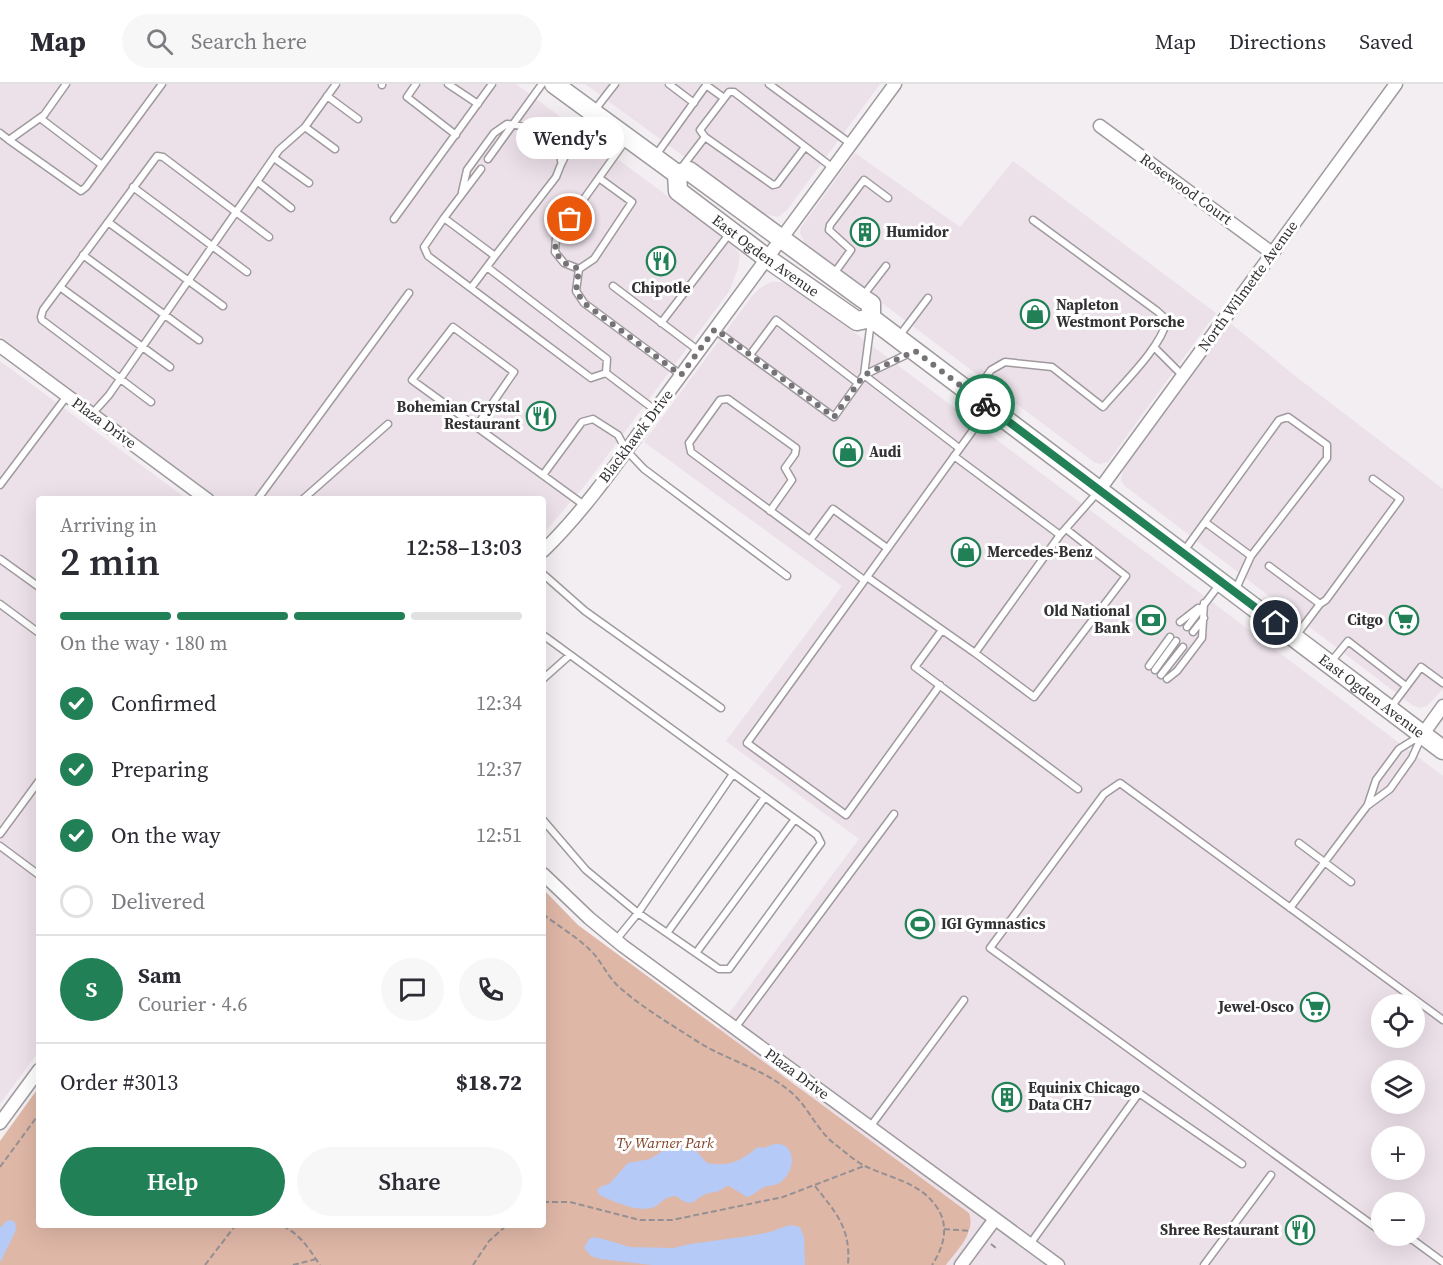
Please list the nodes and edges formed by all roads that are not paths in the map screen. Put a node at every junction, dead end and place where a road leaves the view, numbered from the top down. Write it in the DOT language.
graph roads {
  1 [pos="66,84"];
  2 [pos="162,84"];
  3 [pos="336,84"];
  4 [pos="417,84"];
  5 [pos="448,84"];
  6 [pos="492,84"];
  7 [pos="542,84"];
  8 [pos="554,84"];
  9 [pos="615,84"];
  10 [pos="669,84"];
  11 [pos="769,84"];
  12 [pos="1396,84"];
  13 [pos="706,85"];
  14 [pos="891,86"];
  15 [pos="327,96"];
  16 [pos="724,98"];
  17 [pos="694,103"];
  18 [pos="478,104"];
  19 [pos="593,113"];
  20 [pos="40,118"];
  21 [pos="358,119"];
  22 [pos="514,124"];
  23 [pos="1101,126"];
  24 [pos="305,127"];
  25 [pos="0,133"];
  26 [pos="456,135"];
  27 [pos="705,137"];
  28 [pos="627,138"];
  29 [pos="9,140"];
  30 [pos="851,144"];
  31 [pos="805,147"];
  32 [pos="334,149"];
  33 [pos="274,158"];
  34 [pos="654,158"];
  35 [pos="488,159"];
  36 [pos="561,162"];
  37 [pos="102,165"];
  38 [pos="833,168"];
  39 [pos="481,169"];
  40 [pos="677,174"];
  41 [pos="599,178"];
  42 [pos="258,182"];
  43 [pos="309,183"];
  44 [pos="133,187"];
  45 [pos="462,194"];
  46 [pos="888,198"];
  47 [pos="291,208"];
  48 [pos="237,213"];
  49 [pos="394,219"];
  50 [pos="444,219"];
  51 [pos="1033,220"];
  52 [pos="108,222"];
  53 [pos="731,231"];
  54 [pos="269,237"];
  55 [pos="782,239"];
  56 [pos="213,247"];
  57 [pos="1272,253"];
  58 [pos="83,255"];
  59 [pos="495,256"];
  60 [pos="768,259"];
  61 [pos="886,266"];
  62 [pos="487,267"];
  63 [pos="579,269"];
  64 [pos="247,272"];
  65 [pos="832,276"];
  66 [pos="188,281"];
  67 [pos="60,286"];
  68 [pos="613,286"];
  69 [pos="471,288"];
  70 [pos="409,293"];
  71 [pos="862,298"];
  72 [pos="928,298"];
  73 [pos="223,306"];
  74 [pos="165,314"];
  75 [pos="871,318"];
  76 [pos="661,323"];
  77 [pos="715,329"];
  78 [pos="898,338"];
  79 [pos="199,340"];
  80 [pos="0,346"];
  81 [pos="143,347"];
  82 [pos="1154,347"];
  83 [pos="699,351"];
  84 [pos="915,351"];
  85 [pos="750,355"];
  86 [pos="170,367"];
  87 [pos="606,373"];
  88 [pos="681,375"];
  89 [pos="864,375"];
  90 [pos="1183,376"];
  91 [pos="120,379"];
  92 [pos="858,383"];
  93 [pos="973,395"];
  94 [pos="68,396"];
  95 [pos="151,402"];
  96 [pos="989,407"];
  97 [pos="655,410"];
  98 [pos="92,414"];
  99 [pos="388,424"];
  100 [pos="476,427"];
  101 [pos="959,448"];
  102 [pos="626,450"];
  103 [pos="954,456"];
  104 [pos="543,475"];
  105 [pos="1373,479"];
  106 [pos="0,485"];
  107 [pos="1100,489"];
  108 [pos="203,496"];
  109 [pos="260,496"];
  110 [pos="307,496"];
  111 [pos="584,505"];
  112 [pos="770,511"];
  113 [pos="1205,522"];
  114 [pos="1065,529"];
  115 [pos="1060,535"];
  116 [pos="810,540"];
  117 [pos="546,548"];
  118 [pos="887,548"];
  119 [pos="1183,553"];
  120 [pos="1251,556"];
  121 [pos="0,559"];
  122 [pos="1269,566"];
  123 [pos="787,576"];
  124 [pos="546,577"];
  125 [pos="866,578"];
  126 [pos="36,585"];
  127 [pos="1228,586"];
  128 [pos="1204,603"];
  129 [pos="0,604"];
  130 [pos="1320,604"];
  131 [pos="1204,618"];
  132 [pos="1180,622"];
  133 [pos="1187,627"];
  134 [pos="942,630"];
  135 [pos="36,631"];
  136 [pos="1193,632"];
  137 [pos="546,637"];
  138 [pos="1170,637"];
  139 [pos="1295,637"];
  140 [pos="1176,641"];
  141 [pos="1183,647"];
  142 [pos="975,653"];
  143 [pos="570,655"];
  144 [pos="1330,664"];
  145 [pos="546,676"];
  146 [pos="1443,683"];
  147 [pos="940,685"];
  148 [pos="1406,686"];
  149 [pos="1443,706"];
  150 [pos="721,708"];
  151 [pos="1389,709"];
  152 [pos="1423,734"];
  153 [pos="1443,750"];
  154 [pos="733,774"];
  155 [pos="36,785"];
  156 [pos="1078,789"];
  157 [pos="765,797"];
  158 [pos="1367,806"];
  159 [pos="894,814"];
  160 [pos="795,819"];
  161 [pos="546,823"];
  162 [pos="0,834"];
  163 [pos="1299,843"];
  164 [pos="0,846"];
  165 [pos="1325,862"];
  166 [pos="36,873"];
  167 [pos="546,877"];
  168 [pos="1351,882"];
  169 [pos="1290,908"];
  170 [pos="638,913"];
  171 [pos="667,933"];
  172 [pos="616,940"];
  173 [pos="696,953"];
  174 [pos="964,1000"];
  175 [pos="1443,1020"];
  176 [pos="735,1028"];
  177 [pos="36,1074"];
  178 [pos="0,1123"];
  179 [pos="870,1127"];
  180 [pos="1242,1164"];
  181 [pos="1271,1174"];
  182 [pos="995,1219"];
  183 [pos="1371,1224"];
  184 [pos="1029,1244"];
  185 [pos="1421,1246"];
  186 [pos="1443,1262"];
  187 [pos="961,1265"];
  188 [pos="1058,1265"];
  189 [pos="1204,1265"];
  1 -- 20 [label="lane"];
  2 -- 37 [label="lane"];
  3 -- 15 [label="lane"];
  4 -- 26 [label="lane"];
  5 -- 18 [label="lane"];
  6 -- 18 [label="lane"];
  7 -- 22 [label="lane"];
  8 -- 19 [label="main road, East Ogden Avenue"];
  9 -- 19 [label="lane"];
  10 -- 17 [label="lane"];
  11 -- 30 [label="lane"];
  12 -- 57 [label="street, North Wilmette Avenue"];
  13 -- 16 [label="lane"];
  13 -- 17 [label="lane"];
  14 -- 30 [label="street, Blackhawk Drive"];
  15 -- 21 [label="lane"];
  15 -- 24 [label="lane"];
  16 -- 27 [label="lane"];
  16 -- 31 [label="lane"];
  17 -- 34 [label="lane"];
  18 -- 26 [label="lane"];
  19 -- 28 [label="main road, East Ogden Avenue"];
  19 -- 36 [label="lane"];
  20 -- 29 [label="lane"];
  20 -- 37 [label="lane"];
  22 -- 35 [label="lane"];
  22 -- 36 [label="lane"];
  22 -- 45 [label="lane"];
  23 -- 57 [label="street, Rosewood Court"];
  24 -- 32 [label="lane"];
  24 -- 33 [label="lane"];
  25 -- 29 [label="lane"];
  26 -- 49 [label="lane"];
  27 -- 31 [label="lane"];
  27 -- 40 [label="lane"];
  28 -- 34 [label="main road, East Ogden Avenue"];
  28 -- 41 [label="lane"];
  29 -- 37 [label="lane"];
  30 -- 38 [label="street, Blackhawk Drive"];
  31 -- 38 [label="lane"];
  33 -- 42 [label="lane"];
  33 -- 43 [label="lane"];
  34 -- 40 [label="main road, East Ogden Avenue"];
  36 -- 59 [label="lane"];
  38 -- 55 [label="street, Blackhawk Drive"];
  39 -- 45 [label="lane"];
  40 -- 53 [label="main road, East Ogden Avenue"];
  40 -- 55 [label="main road, East Ogden Avenue"];
  41 -- 63 [label="lane"];
  41 -- 63 [label="lane"];
  42 -- 47 [label="lane"];
  42 -- 48 [label="lane"];
  44 -- 48 [label="lane"];
  44 -- 52 [label="lane"];
  44 -- 56 [label="lane"];
  45 -- 50 [label="lane"];
  46 -- 65 [label="lane"];
  48 -- 54 [label="lane"];
  48 -- 56 [label="lane"];
  50 -- 59 [label="lane"];
  50 -- 69 [label="lane"];
  51 -- 82 [label="lane"];
  52 -- 58 [label="lane"];
  52 -- 66 [label="lane"];
  53 -- 60 [label="main road, East Ogden Avenue"];
  53 -- 76 [label="lane"];
  55 -- 60 [label="street, Blackhawk Drive"];
  55 -- 65 [label="main road, East Ogden Avenue"];
  56 -- 64 [label="lane"];
  56 -- 66 [label="lane"];
  57 -- 90 [label="street, North Wilmette Avenue"];
  58 -- 67 [label="lane"];
  58 -- 74 [label="lane"];
  59 -- 62 [label="lane"];
  60 -- 75 [label="main road, East Ogden Avenue"];
  60 -- 77 [label="street, Blackhawk Drive"];
  61 -- 71 [label="lane"];
  62 -- 69 [label="lane"];
  62 -- 87 [label="lane"];
  63 -- 88 [label="lane"];
  65 -- 71 [label="main road, East Ogden Avenue"];
  66 -- 73 [label="lane"];
  66 -- 74 [label="lane"];
  67 -- 81 [label="lane"];
  67 -- 91 [label="lane"];
  68 -- 76 [label="lane"];
  69 -- 87 [label="lane"];
  70 -- 109 [label="lane"];
  71 -- 75 [label="main road, East Ogden Avenue"];
  72 -- 78 [label="lane"];
  74 -- 79 [label="lane"];
  74 -- 81 [label="lane"];
  75 -- 78 [label="main road, East Ogden Avenue"];
  75 -- 89 [label="lane"];
  76 -- 83 [label="lane"];
  77 -- 83 [label="street, Blackhawk Drive"];
  77 -- 85 [label="lane"];
  78 -- 84 [label="main road, East Ogden Avenue"];
  80 -- 94 [label="street, Plaza Drive"];
  81 -- 86 [label="lane"];
  81 -- 91 [label="lane"];
  82 -- 90 [label="lane"];
  82 -- 93 [label="lane"];
  83 -- 88 [label="street, Blackhawk Drive"];
  84 -- 89 [label="lane"];
  84 -- 93 [label="main road, East Ogden Avenue"];
  85 -- 92 [label="lane"];
  85 -- 92 [label="lane"];
  87 -- 97 [label="lane"];
  88 -- 97 [label="street, Blackhawk Drive"];
  89 -- 92 [label="lane"];
  89 -- 101 [label="lane"];
  90 -- 107 [label="street, North Wilmette Avenue"];
  91 -- 95 [label="lane"];
  91 -- 98 [label="lane"];
  93 -- 96 [label="main road, East Ogden Avenue"];
  94 -- 98 [label="street, Plaza Drive"];
  94 -- 106 [label="lane"];
  96 -- 101 [label="lane"];
  96 -- 107 [label="main road, East Ogden Avenue"];
  97 -- 102 [label="street, Blackhawk Drive"];
  98 -- 108 [label="street, Plaza Drive"];
  99 -- 110 [label="lane"];
  100 -- 100 [label="lane"];
  100 -- 104 [label="lane"];
  101 -- 103 [label="lane"];
  102 -- 104 [label="lane"];
  102 -- 111 [label="street, Blackhawk Drive"];
  102 -- 123 [label="lane"];
  103 -- 115 [label="lane"];
  103 -- 118 [label="lane"];
  104 -- 111 [label="lane"];
  105 -- 130 [label="lane"];
  107 -- 114 [label="lane"];
  107 -- 119 [label="main road, East Ogden Avenue"];
  111 -- 117 [label="street, Blackhawk Drive"];
  112 -- 112 [label="lane"];
  112 -- 116 [label="lane"];
  113 -- 119 [label="lane"];
  113 -- 120 [label="lane"];
  113 -- 120 [label="lane"];
  114 -- 115 [label="lane"];
  114 -- 142 [label="lane"];
  115 -- 142 [label="lane"];
  116 -- 118 [label="lane"];
  116 -- 125 [label="lane"];
  118 -- 125 [label="lane"];
  119 -- 127 [label="main road, East Ogden Avenue"];
  120 -- 127 [label="lane"];
  121 -- 126 [label="lane"];
  122 -- 130 [label="lane"];
  124 -- 150 [label="lane"];
  125 -- 134 [label="lane"];
  125 -- 147 [label="lane"];
  127 -- 128 [label="lane"];
  127 -- 139 [label="main road, East Ogden Avenue"];
  128 -- 131 [label="lane"];
  128 -- 132 [label="lane"];
  128 -- 133 [label="lane"];
  129 -- 135 [label="lane"];
  130 -- 139 [label="lane"];
  131 -- 136 [label="lane"];
  131 -- 141 [label="lane"];
  134 -- 142 [label="lane"];
  134 -- 147 [label="lane"];
  137 -- 143 [label="lane"];
  138 -- 140 [label="lane"];
  139 -- 144 [label="main road, East Ogden Avenue"];
  143 -- 145 [label="lane"];
  143 -- 154 [label="lane"];
  144 -- 148 [label="lane"];
  144 -- 151 [label="main road, East Ogden Avenue"];
  146 -- 148 [label="lane"];
  147 -- 156 [label="lane"];
  148 -- 151 [label="lane"];
  149 -- 152 [label="street"];
  151 -- 152 [label="main road, East Ogden Avenue"];
  152 -- 153 [label="main road, East Ogden Avenue"];
  152 -- 158 [label="lane"];
  152 -- 158 [label="lane"];
  154 -- 157 [label="lane"];
  154 -- 170 [label="lane"];
  155 -- 162 [label="lane"];
  157 -- 160 [label="lane"];
  157 -- 171 [label="lane"];
  158 -- 165 [label="lane"];
  159 -- 176 [label="lane"];
  160 -- 173 [label="lane"];
  160 -- 173 [label="lane"];
  161 -- 170 [label="lane"];
  163 -- 165 [label="lane"];
  164 -- 166 [label="lane"];
  165 -- 168 [label="lane"];
  165 -- 169 [label="lane"];
  167 -- 172 [label="street, Plaza Drive"];
  169 -- 175 [label="lane"];
  169 -- 183 [label="lane"];
  170 -- 171 [label="lane"];
  170 -- 172 [label="lane"];
  171 -- 173 [label="lane"];
  172 -- 176 [label="street, Plaza Drive"];
  174 -- 179 [label="lane"];
  176 -- 179 [label="street, Plaza Drive"];
  177 -- 178 [label="street"];
  179 -- 182 [label="street, Plaza Drive"];
  180 -- 184 [label="lane"];
  181 -- 189 [label="lane"];
  182 -- 184 [label="street, Plaza Drive"];
  182 -- 187 [label="street"];
  184 -- 188 [label="street, Plaza Drive"];
  185 -- 186 [label="lane"];
}
